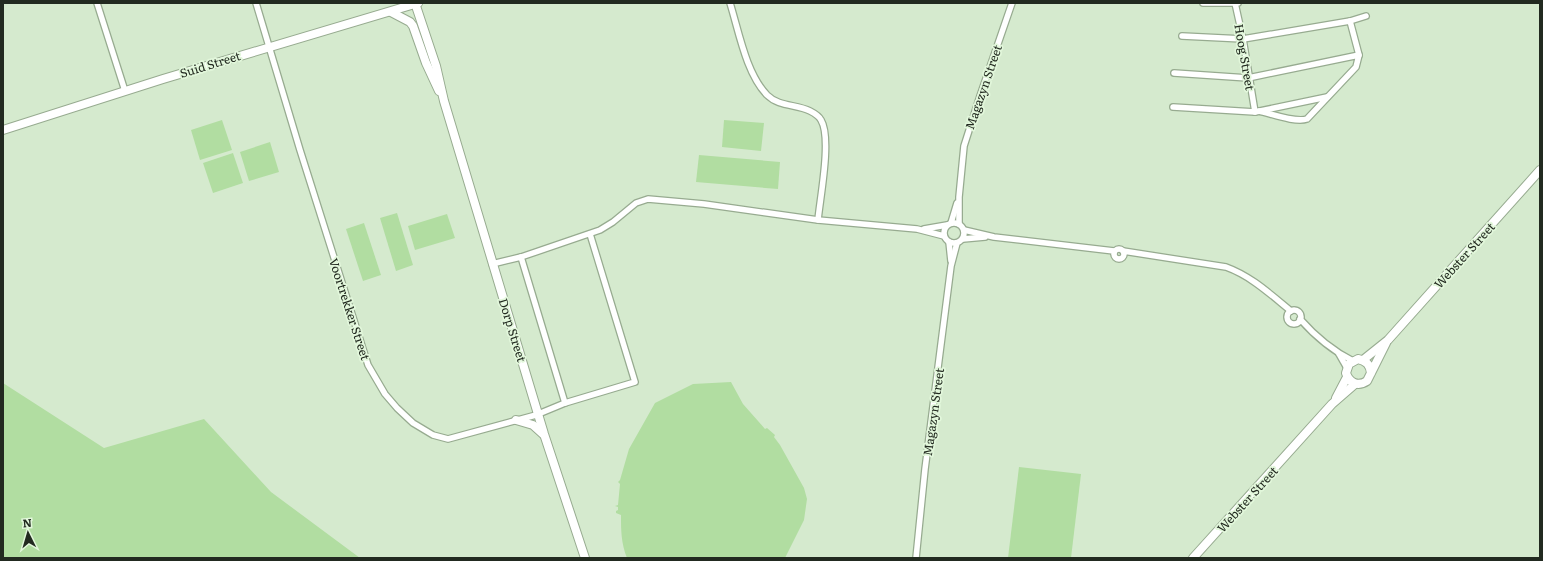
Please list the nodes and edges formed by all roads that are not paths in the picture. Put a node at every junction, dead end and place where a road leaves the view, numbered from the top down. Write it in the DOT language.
graph roads {
  1 [pos="97,3"];
  2 [pos="256,3"];
  3 [pos="416,3"];
  4 [pos="730,3"];
  5 [pos="1012,3"];
  6 [pos="1203,3"];
  7 [pos="1235,3"];
  8 [pos="1238,3"];
  9 [pos="391,12"];
  10 [pos="1366,16"];
  11 [pos="1350,22"];
  12 [pos="1182,36"];
  13 [pos="1243,40"];
  14 [pos="269,46"];
  15 [pos="1359,55"];
  16 [pos="1174,73"];
  17 [pos="1248,78"];
  18 [pos="124,91"];
  19 [pos="1327,97"];
  20 [pos="444,101"];
  21 [pos="1172,107"];
  22 [pos="1257,111"];
  23 [pos="3,130"];
  24 [pos="1540,170"];
  25 [pos="959,198"];
  26 [pos="818,220"];
  27 [pos="949,224"];
  28 [pos="959,224"];
  29 [pos="917,229"];
  30 [pos="964,230"];
  31 [pos="590,234"];
  32 [pos="944,236"];
  33 [pos="994,237"];
  34 [pos="963,239"];
  35 [pos="949,242"];
  36 [pos="957,243"];
  37 [pos="521,257"];
  38 [pos="492,264"];
  39 [pos="951,266"];
  40 [pos="1289,313"];
  41 [pos="1299,321"];
  42 [pos="1388,340"];
  43 [pos="1339,354"];
  44 [pos="1363,360"];
  45 [pos="1353,361"];
  46 [pos="1347,368"];
  47 [pos="1371,373"];
  48 [pos="1347,377"];
  49 [pos="1355,384"];
  50 [pos="565,404"];
  51 [pos="1332,404"];
  52 [pos="538,414"];
  53 [pos="516,420"];
  54 [pos="544,434"];
  55 [pos="585,558"];
  56 [pos="916,558"];
  57 [pos="1193,558"];
  1 -- 18 [label="street"];
  2 -- 14 [label="street, Voortrekker Street"];
  3 -- 9 [label="street, Suid Street"];
  3 -- 20 [label="street, Dorp Street"];
  4 -- 26 [label="street"];
  5 -- 25 [label="street, Magazyn Street"];
  6 -- 7 [label="street"];
  7 -- 8 [label="street"];
  7 -- 13 [label="street, Hoog Street"];
  9 -- 14 [label="street, Suid Street"];
  9 -- 20 [label="street, Dorp Street"];
  10 -- 11 [label="street"];
  11 -- 13 [label="street"];
  11 -- 15 [label="street"];
  12 -- 13 [label="street"];
  13 -- 17 [label="street, Hoog Street"];
  14 -- 18 [label="street, Suid Street"];
  14 -- 53 [label="street, Voortrekker Street"];
  15 -- 17 [label="street"];
  15 -- 19 [label="street"];
  16 -- 17 [label="street"];
  17 -- 22 [label="street, Hoog Street"];
  18 -- 23 [label="street, Suid Street"];
  19 -- 22 [label="street"];
  19 -- 22 [label="street"];
  20 -- 38 [label="street, Dorp Street"];
  21 -- 22 [label="street"];
  24 -- 42 [label="street, Webster Street"];
  25 -- 27 [label="street, Magazyn Street"];
  25 -- 28 [label="street, Magazyn Street"];
  26 -- 29 [label="street"];
  26 -- 31 [label="street"];
  27 -- 28 [label="street"];
  27 -- 29 [label="street"];
  27 -- 32 [label="street"];
  28 -- 30 [label="street"];
  29 -- 32 [label="street"];
  30 -- 33 [label="street"];
  30 -- 34 [label="street"];
  31 -- 37 [label="street"];
  31 -- 50 [label="street, Voortrekker Street"];
  32 -- 35 [label="street"];
  33 -- 34 [label="street"];
  33 -- 40 [label="street"];
  34 -- 36 [label="street"];
  35 -- 36 [label="street"];
  35 -- 39 [label="street, Magazyn Street"];
  36 -- 39 [label="street, Magazyn Street"];
  37 -- 38 [label="street"];
  37 -- 50 [label="street"];
  38 -- 52 [label="street, Dorp Street"];
  39 -- 56 [label="street, Magazyn Street"];
  40 -- 41 [label="street"];
  40 -- 41 [label="street"];
  41 -- 43 [label="street"];
  42 -- 44 [label="street, Webster Street"];
  42 -- 47 [label="street, Webster Street"];
  43 -- 45 [label="street"];
  43 -- 46 [label="street"];
  44 -- 45 [label="street"];
  44 -- 47 [label="street"];
  45 -- 46 [label="street"];
  46 -- 48 [label="street"];
  47 -- 49 [label="street"];
  48 -- 49 [label="street"];
  48 -- 51 [label="street, Webster Street"];
  49 -- 51 [label="street, Webster Street"];
  50 -- 52 [label="street, Voortrekker Street"];
  51 -- 57 [label="street, Webster Street"];
  52 -- 53 [label="street, Voortrekker Street"];
  52 -- 54 [label="street, Dorp Street"];
  53 -- 54 [label="street"];
  54 -- 55 [label="street, Dorp Street"];
}
